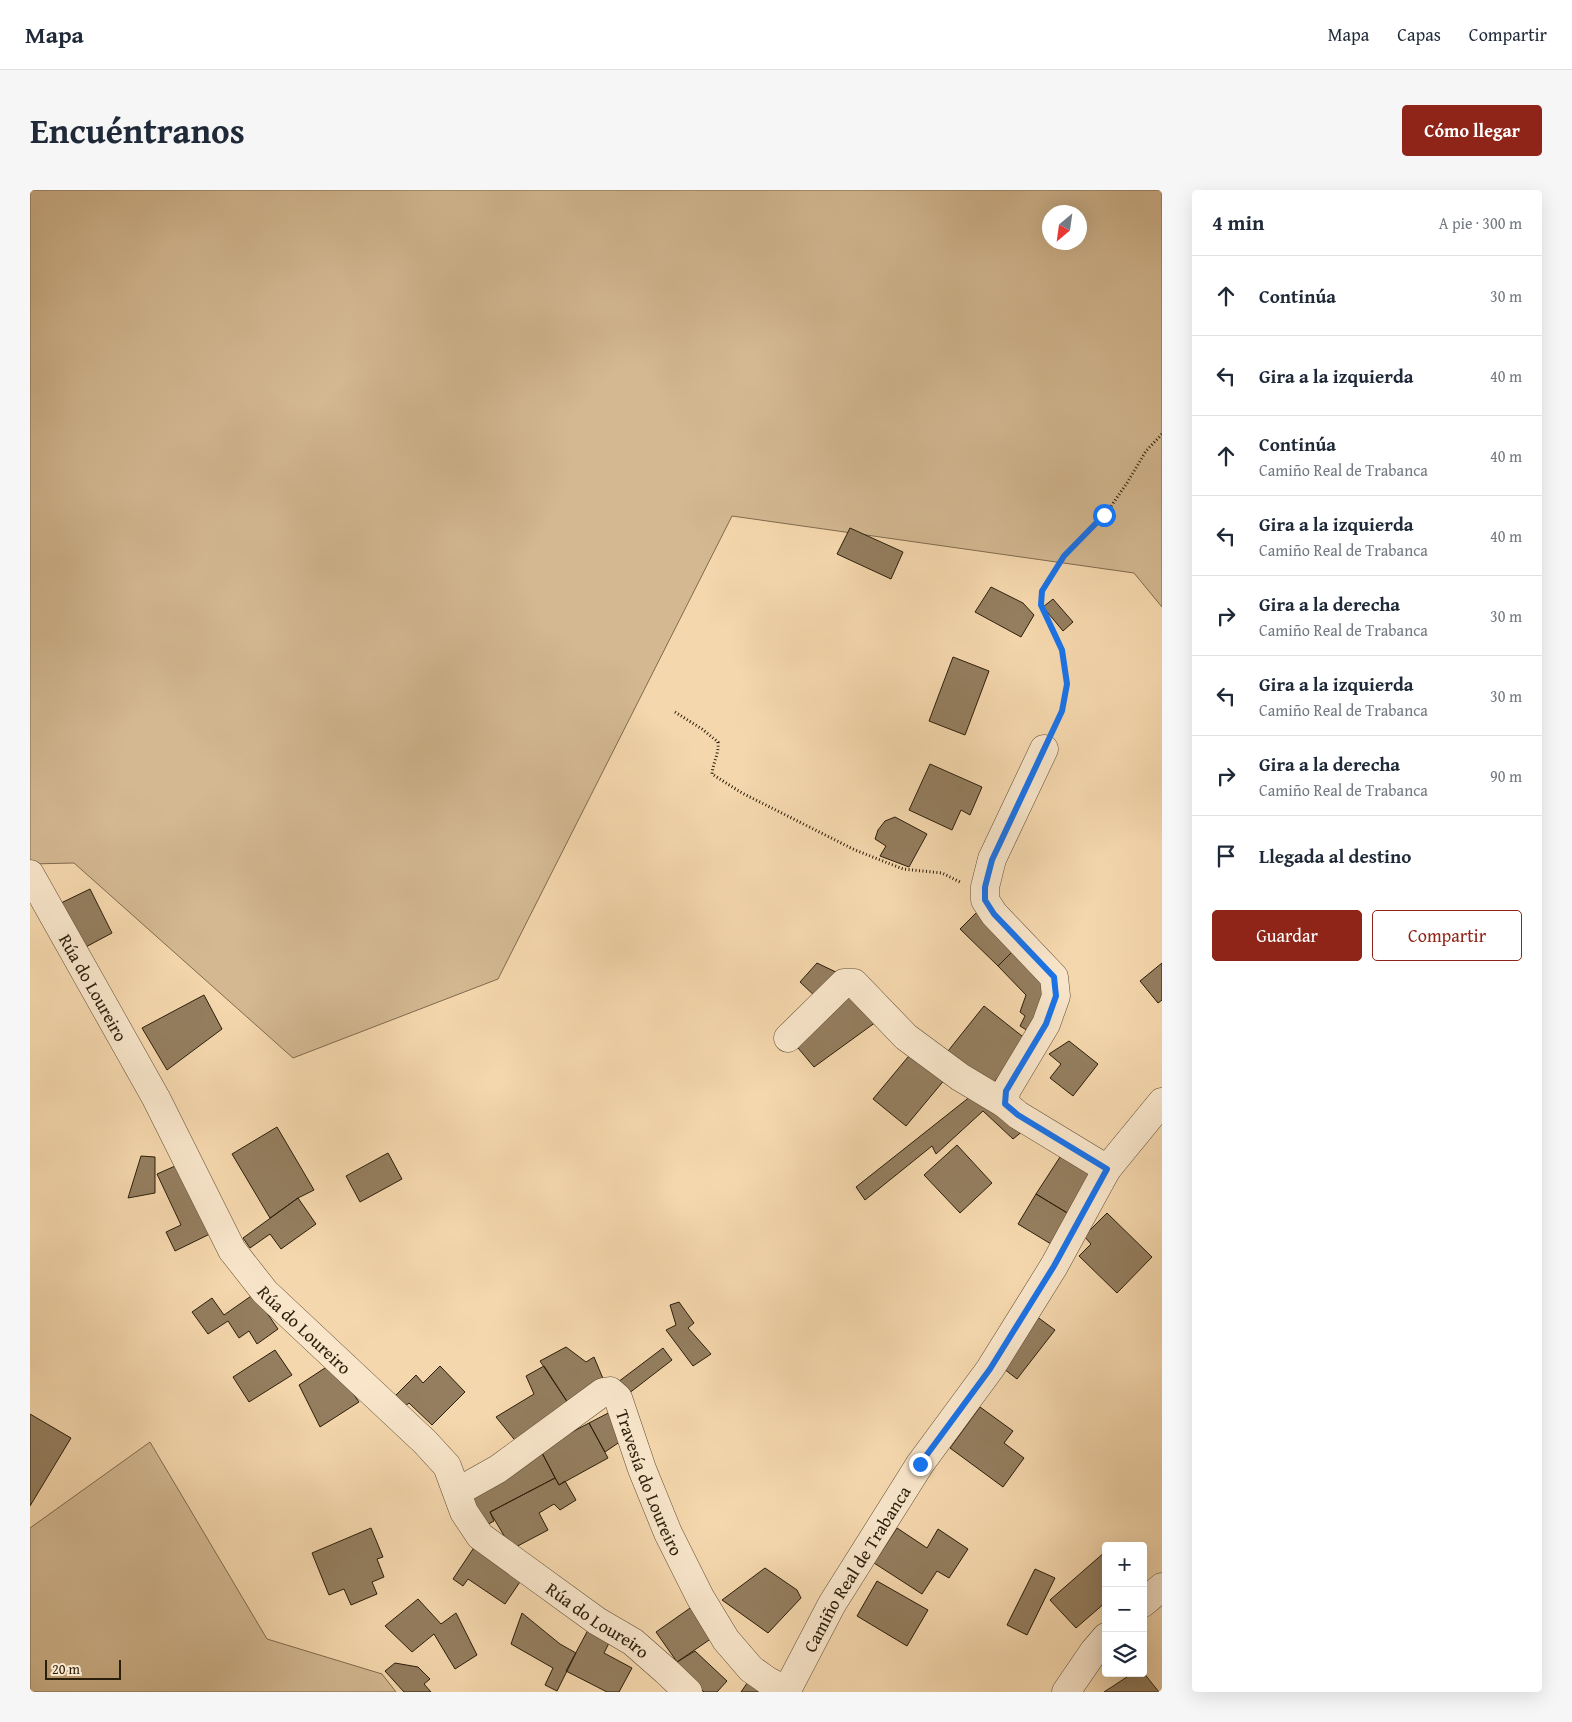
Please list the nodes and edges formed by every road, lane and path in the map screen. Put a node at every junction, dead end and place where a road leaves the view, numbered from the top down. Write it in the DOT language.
graph roads {
  1 [pos="1162,434"];
  2 [pos="675,712"];
  3 [pos="1044,749"];
  4 [pos="30,874"];
  5 [pos="985,900"];
  6 [pos="788,1038"];
  7 [pos="1162,1102"];
  8 [pos="1005,1104"];
  9 [pos="1107,1169"];
  10 [pos="457,1492"];
  11 [pos="1162,1587"];
  12 [pos="1147,1600"];
  13 [pos="1102,1642"];
  14 [pos="786,1691"];
  15 [pos="688,1692"];
  16 [pos="1066,1692"];
  1 -- 3 [label="path"];
  2 -- 5 [label="path"];
  3 -- 5 [label="street"];
  4 -- 10 [label="street, Rúa do Loureiro"];
  5 -- 8 [label="street"];
  6 -- 8 [label="street"];
  7 -- 9 [label="street, Camiño Real de Trabanca"];
  8 -- 9 [label="street"];
  9 -- 14 [label="street, Camiño Real de Trabanca"];
  10 -- 14 [label="street, Travesía do Loureiro"];
  10 -- 15 [label="street, Rúa do Loureiro"];
  11 -- 12 [label="street"];
  13 -- 16 [label="street"];
}
